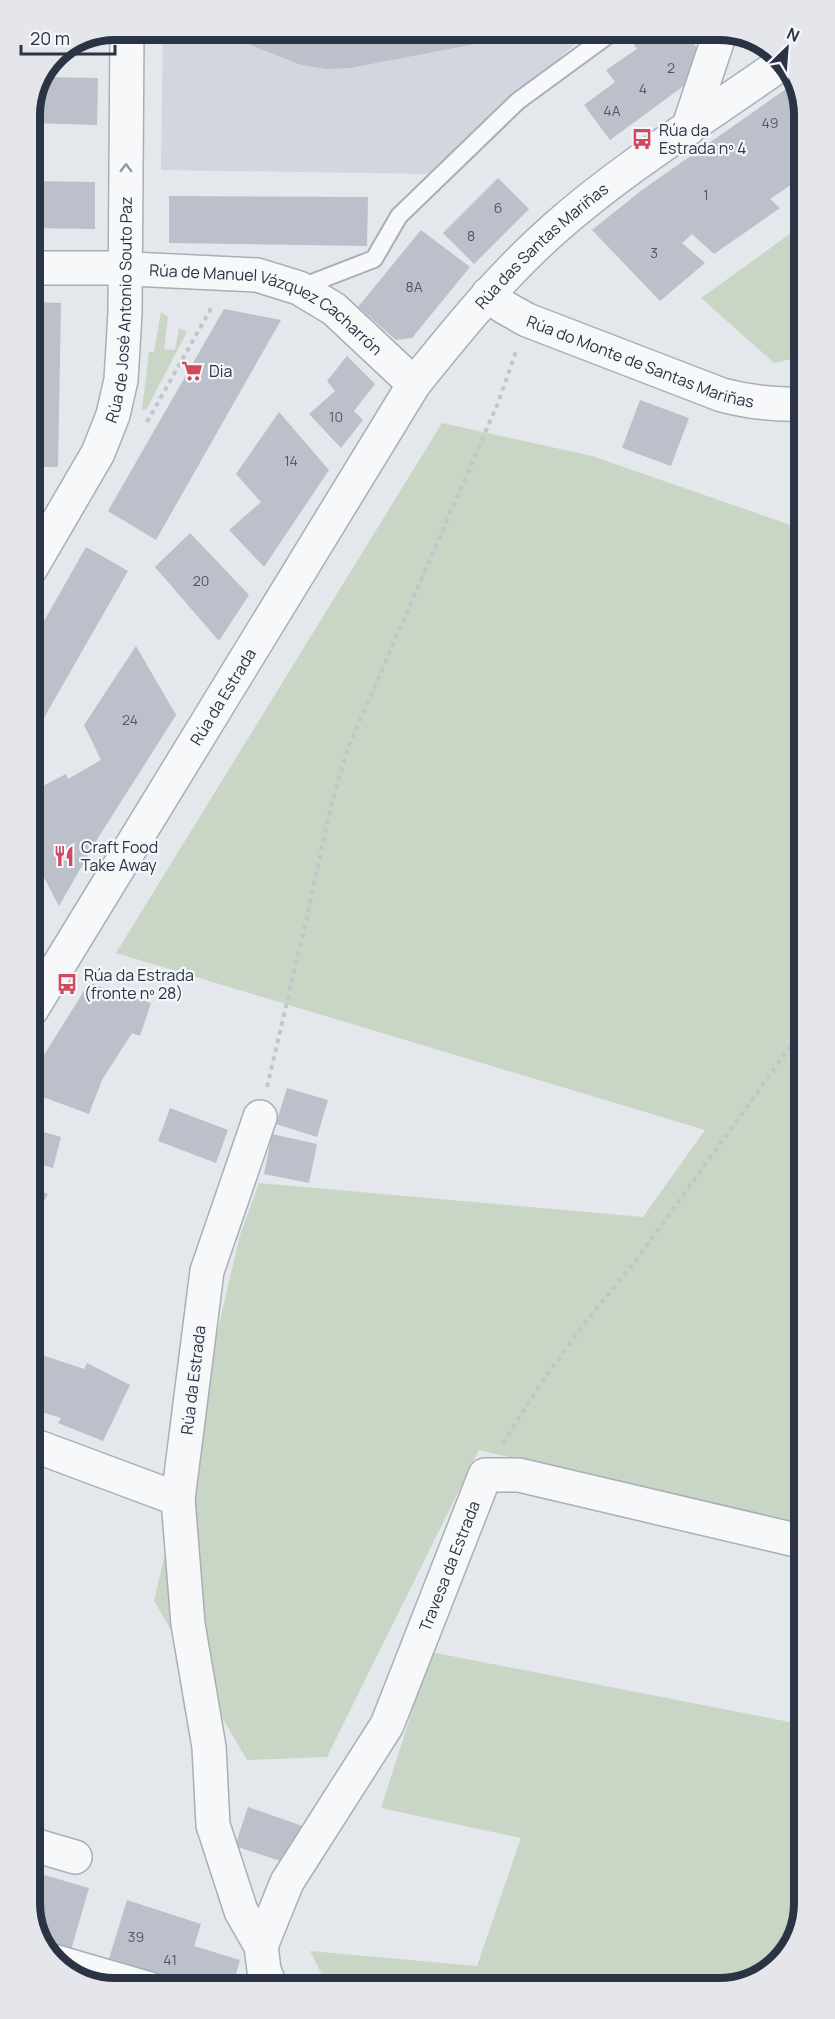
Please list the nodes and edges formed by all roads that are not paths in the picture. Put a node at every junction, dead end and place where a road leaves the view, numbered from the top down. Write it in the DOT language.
graph roads {
  1 [pos="127,40"];
  2 [pos="600,41"];
  3 [pos="718,41"];
  4 [pos="761,78"];
  5 [pos="688,129"];
  6 [pos="41,268"];
  7 [pos="124,268"];
  8 [pos="299,288"];
  9 [pos="488,294"];
  10 [pos="414,384"];
  11 [pos="794,404"];
  12 [pos="41,549"];
  13 [pos="41,995"];
  14 [pos="260,1117"];
  15 [pos="40,1448"];
  16 [pos="178,1499"];
  17 [pos="794,1540"];
  18 [pos="40,1847"];
  19 [pos="75,1857"];
  20 [pos="261,1946"];
  21 [pos="79,1968"];
  22 [pos="112,1978"];
  23 [pos="267,1978"];
  7 -- 1 [label="street, Rúa de José Antonio Souto Paz, one-way"];
  2 -- 8 [label="lane"];
  3 -- 5 [label="street"];
  4 -- 5 [label="street, Rúa das Santas Mariñas"];
  5 -- 9 [label="street, Rúa das Santas Mariñas"];
  6 -- 7 [label="street, Rúa de Manuel Vázquez Cacharrón"];
  7 -- 8 [label="street, Rúa de Manuel Vázquez Cacharrón"];
  7 -- 12 [label="street, Rúa de José Antonio Souto Paz"];
  8 -- 10 [label="street, Rúa de Manuel Vázquez Cacharrón"];
  9 -- 10 [label="street, Rúa das Santas Mariñas"];
  9 -- 11 [label="street, Rúa do Monte de Santas Mariñas"];
  10 -- 13 [label="street, Rúa da Estrada"];
  14 -- 16 [label="street, Rúa da Estrada"];
  15 -- 16 [label="street"];
  16 -- 20 [label="street"];
  17 -- 20 [label="street, Travesa da Estrada"];
  18 -- 19 [label="street"];
  20 -- 23 [label="street"];
  21 -- 22 [label="street"];
}
